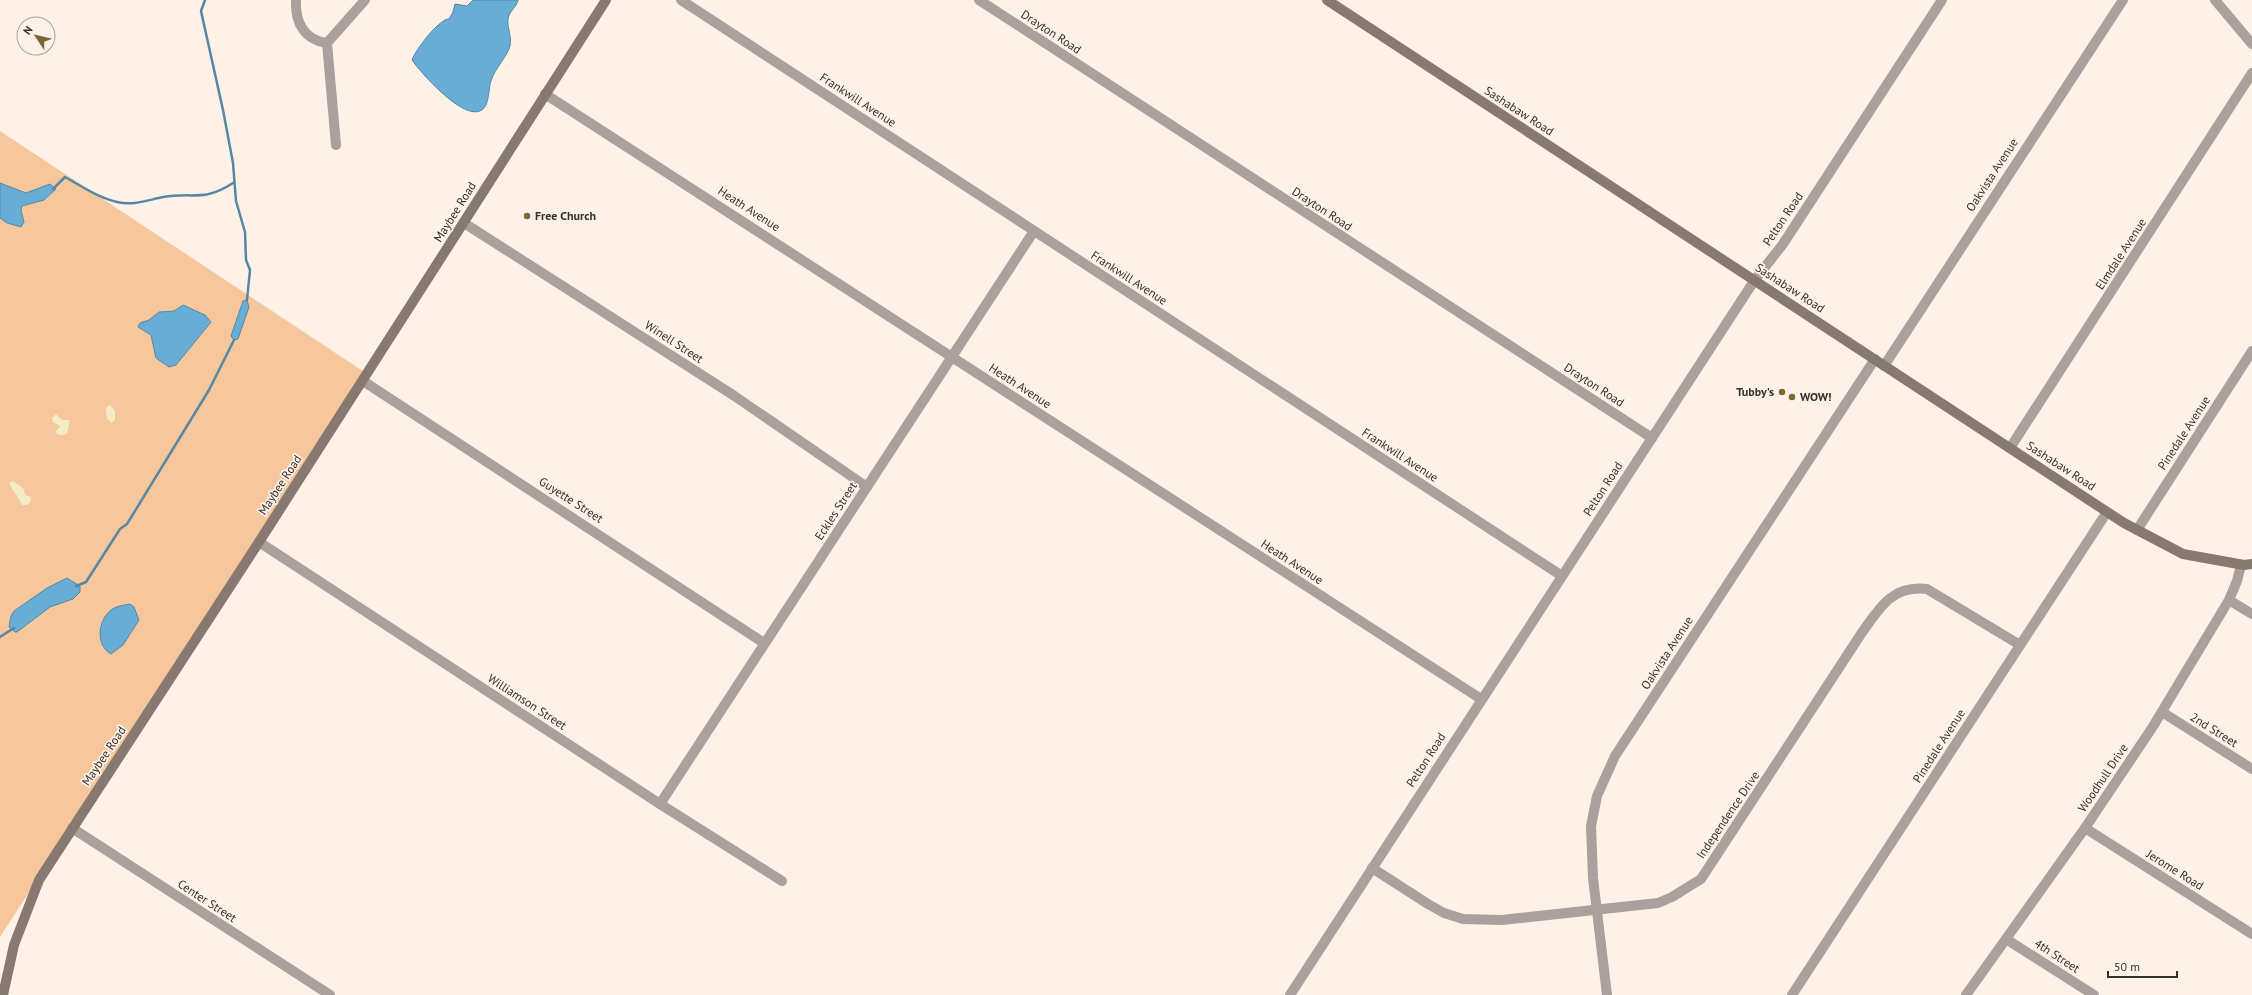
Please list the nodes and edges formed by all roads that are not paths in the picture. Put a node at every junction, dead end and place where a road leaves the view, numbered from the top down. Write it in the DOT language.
graph roads {
  1 [pos="296,0"];
  2 [pos="365,0"];
  3 [pos="606,0"];
  4 [pos="681,0"];
  5 [pos="979,0"];
  6 [pos="1327,0"];
  7 [pos="1942,0"];
  8 [pos="2123,0"];
  9 [pos="2215,0"];
  10 [pos="327,44"];
  11 [pos="2252,44"];
  12 [pos="2252,73"];
  13 [pos="545,94"];
  14 [pos="336,145"];
  15 [pos="464,223"];
  16 [pos="1034,231"];
  17 [pos="1754,281"];
  18 [pos="2252,351"];
  19 [pos="953,358"];
  20 [pos="1875,359"];
  21 [pos="1884,366"];
  22 [pos="362,381"];
  23 [pos="1652,438"];
  24 [pos="2010,448"];
  25 [pos="867,487"];
  26 [pos="2107,512"];
  27 [pos="2137,530"];
  28 [pos="259,542"];
  29 [pos="2241,564"];
  30 [pos="2252,564"];
  31 [pos="1562,576"];
  32 [pos="2229,600"];
  33 [pos="2252,614"];
  34 [pos="764,643"];
  35 [pos="2020,645"];
  36 [pos="1481,699"];
  37 [pos="2162,712"];
  38 [pos="2252,770"];
  39 [pos="660,804"];
  40 [pos="72,828"];
  41 [pos="2085,828"];
  42 [pos="1372,868"];
  43 [pos="782,880"];
  44 [pos="1598,910"];
  45 [pos="2252,934"];
  46 [pos="2006,939"];
  47 [pos="3,995"];
  48 [pos="330,995"];
  49 [pos="1290,995"];
  50 [pos="1607,995"];
  51 [pos="1792,995"];
  52 [pos="1966,995"];
  53 [pos="2094,995"];
  1 -- 10 [label="street"];
  2 -- 10 [label="street"];
  3 -- 13 [label="main road, Maybee Road"];
  4 -- 16 [label="street, Frankwill Avenue"];
  5 -- 23 [label="street, Drayton Road"];
  6 -- 17 [label="main road, Sashabaw Road"];
  7 -- 17 [label="street, Pelton Road"];
  8 -- 21 [label="street, Oakvista Avenue"];
  9 -- 11 [label="street"];
  10 -- 14 [label="street"];
  12 -- 24 [label="street, Elmdale Avenue"];
  13 -- 15 [label="main road, Maybee Road"];
  13 -- 19 [label="street, Heath Avenue"];
  15 -- 22 [label="main road, Maybee Road"];
  15 -- 25 [label="street, Winell Street"];
  16 -- 19 [label="street, Eckles Street"];
  16 -- 31 [label="street, Frankwill Avenue"];
  17 -- 20 [label="main road, Sashabaw Road"];
  17 -- 23 [label="street, Pelton Road"];
  18 -- 27 [label="street, Pinedale Avenue"];
  19 -- 25 [label="street, Eckles Street"];
  19 -- 36 [label="street, Heath Avenue"];
  20 -- 21 [label="main road, Sashabaw Road"];
  20 -- 44 [label="street, Oakvista Avenue"];
  21 -- 24 [label="main road, Sashabaw Road"];
  22 -- 28 [label="main road, Maybee Road"];
  22 -- 34 [label="street, Guyette Street"];
  23 -- 31 [label="street, Pelton Road"];
  24 -- 26 [label="main road, Sashabaw Road"];
  25 -- 34 [label="street, Eckles Street"];
  26 -- 27 [label="main road, Sashabaw Road"];
  26 -- 35 [label="street, Pinedale Avenue"];
  27 -- 29 [label="main road, Sashabaw Road"];
  28 -- 39 [label="street, Williamson Street"];
  28 -- 40 [label="main road, Maybee Road"];
  29 -- 30 [label="main road, Sashabaw Road"];
  29 -- 32 [label="street, Woodhull Drive"];
  31 -- 36 [label="street, Pelton Road"];
  32 -- 33 [label="street"];
  32 -- 37 [label="street, Woodhull Drive"];
  34 -- 39 [label="street, Eckles Street"];
  35 -- 44 [label="street, Independence Drive"];
  35 -- 51 [label="street, Pinedale Avenue"];
  36 -- 42 [label="street, Pelton Road"];
  37 -- 38 [label="street, 2nd Street"];
  37 -- 41 [label="street, Woodhull Drive"];
  39 -- 43 [label="street, Williamson Street"];
  40 -- 47 [label="main road, Maybee Road"];
  40 -- 48 [label="street, Center Street"];
  41 -- 45 [label="street, Jerome Road"];
  41 -- 46 [label="street, Woodhull Drive"];
  42 -- 44 [label="street, Independence Drive"];
  42 -- 49 [label="street, Pelton Road"];
  44 -- 50 [label="street, Oakvista Avenue"];
  46 -- 52 [label="street, Woodhull Drive"];
  46 -- 53 [label="street, 4th Street"];
}
